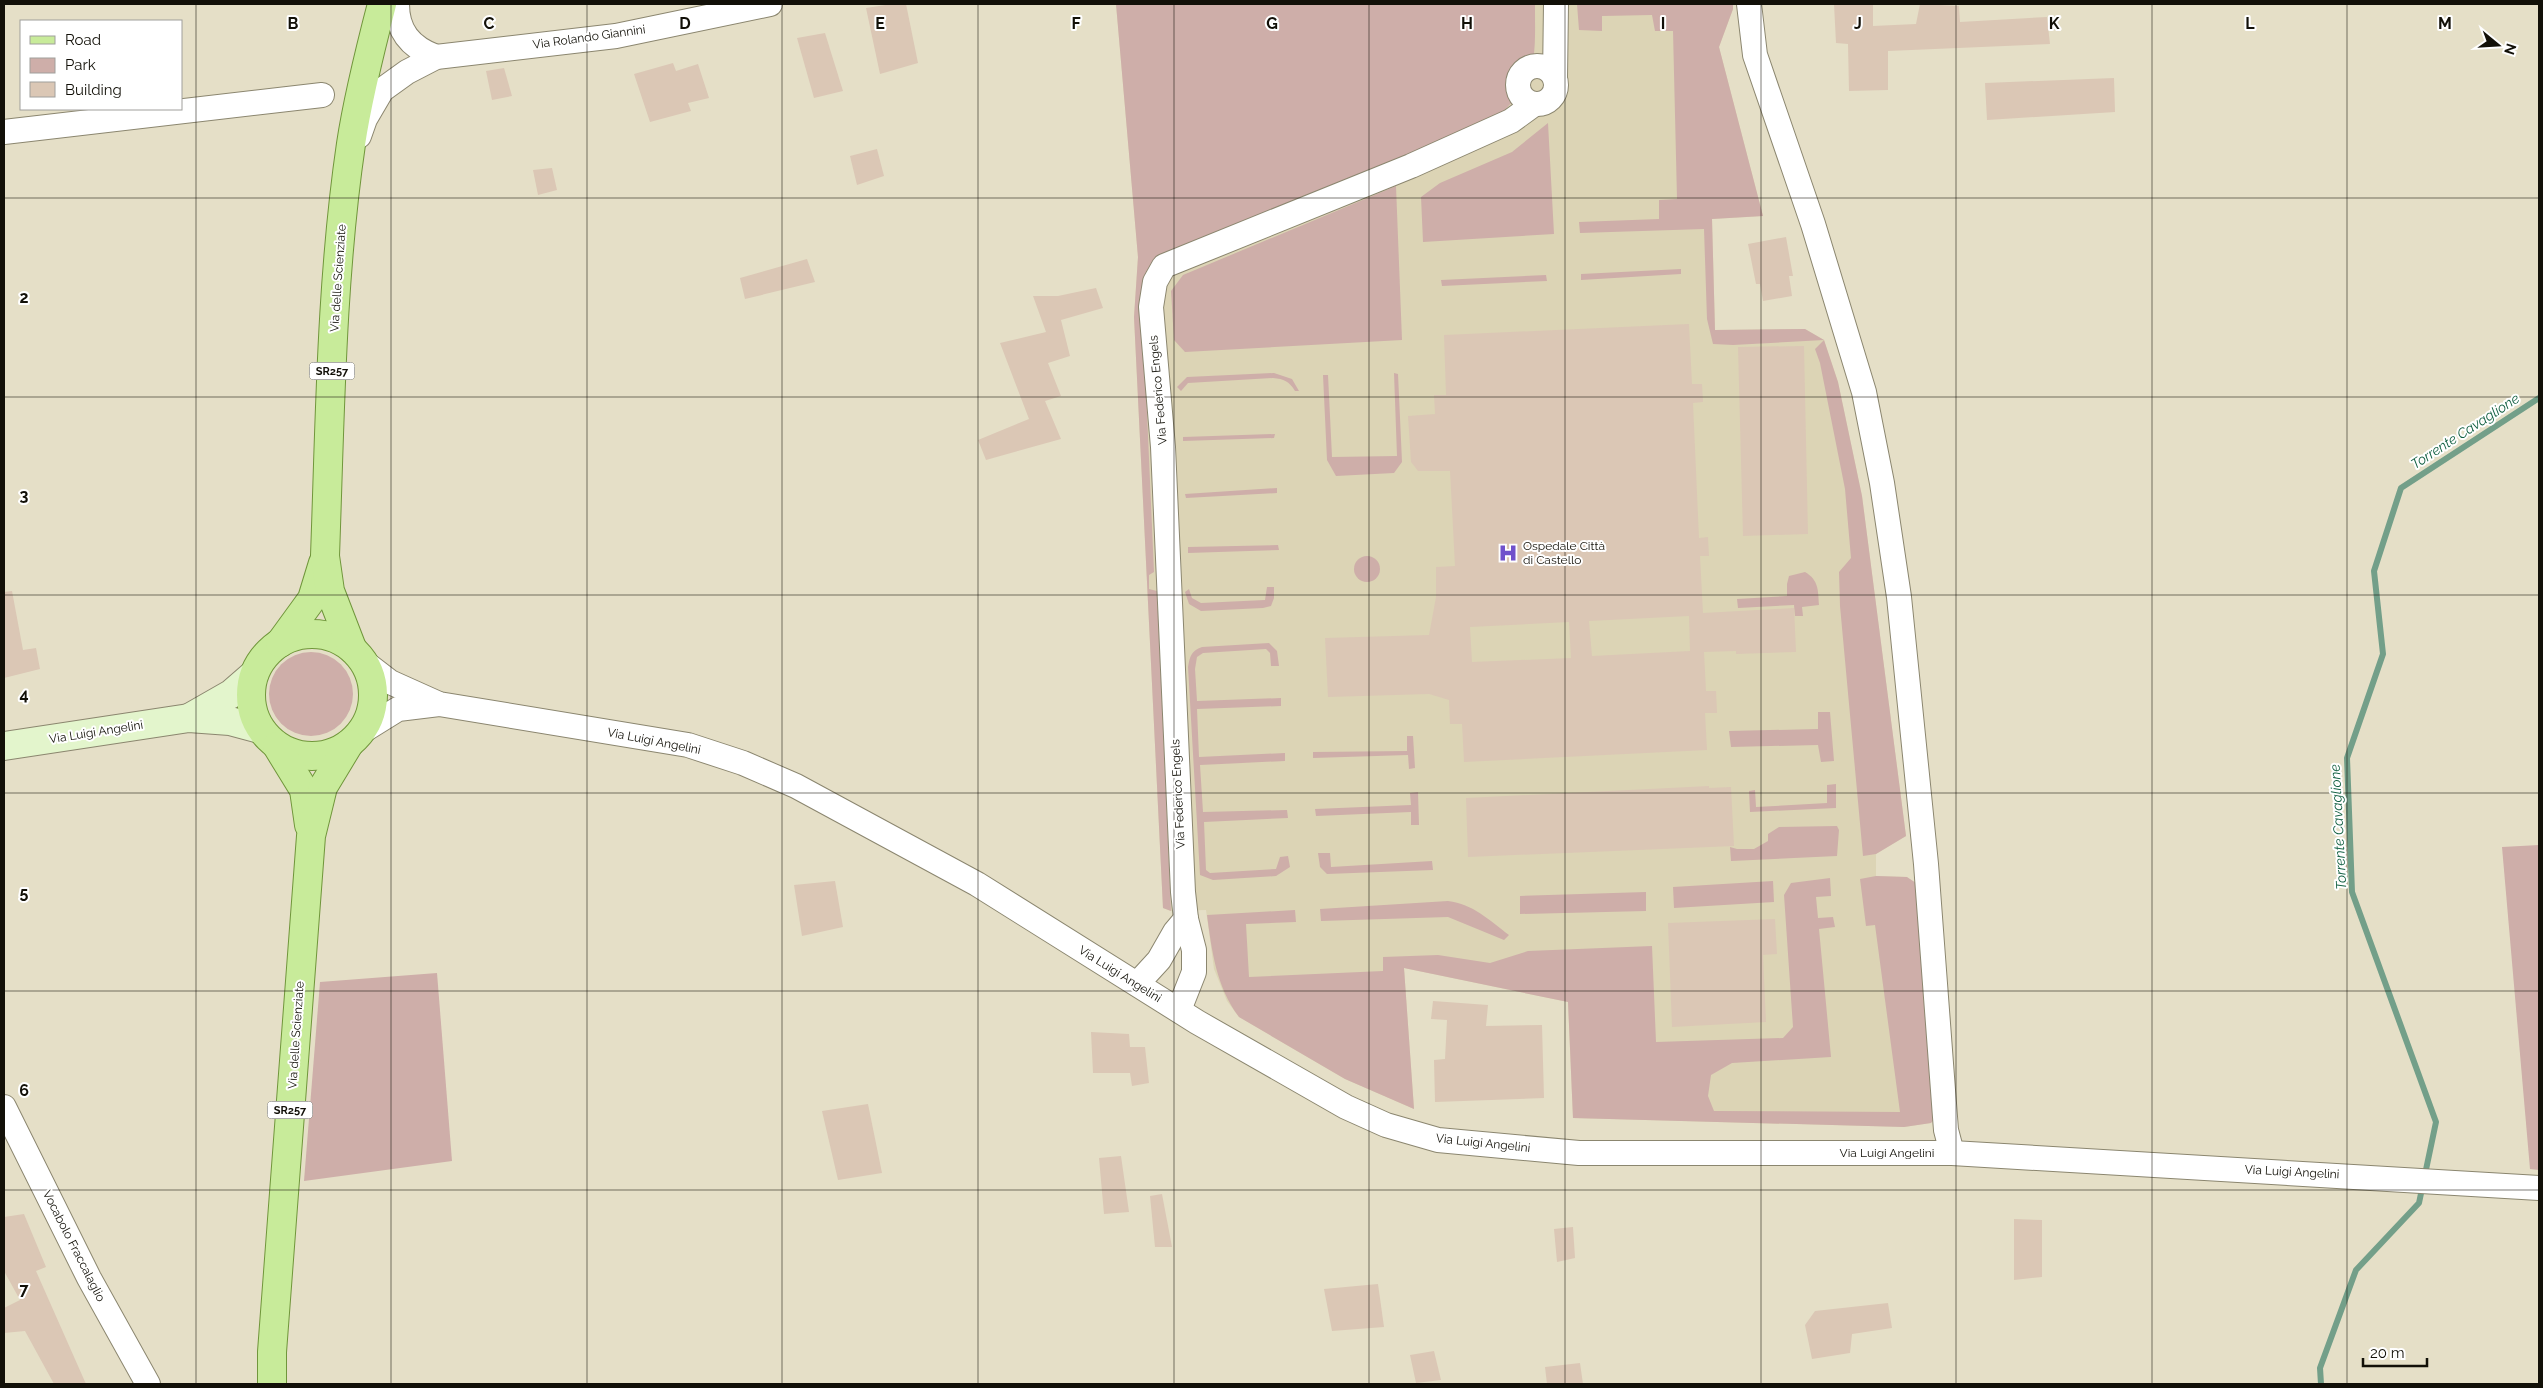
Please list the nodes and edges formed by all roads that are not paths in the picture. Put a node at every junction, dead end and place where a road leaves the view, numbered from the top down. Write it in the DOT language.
graph roads {
  1 [pos="382,4"];
  2 [pos="397,4"];
  3 [pos="770,4"];
  4 [pos="1749,4"];
  5 [pos="1556,13"];
  6 [pos="436,56"];
  7 [pos="1547,72"];
  8 [pos="322,95"];
  9 [pos="1526,99"];
  10 [pos="4,132"];
  11 [pos="346,186"];
  12 [pos="325,556"];
  13 [pos="280,643"];
  14 [pos="358,655"];
  15 [pos="254,674"];
  16 [pos="439,704"];
  17 [pos="189,718"];
  18 [pos="269,737"];
  19 [pos="355,738"];
  20 [pos="4,746"];
  21 [pos="311,836"];
  22 [pos="1186,919"];
  23 [pos="1137,984"];
  24 [pos="1179,1010"];
  25 [pos="4,1107"];
  26 [pos="1952,1153"];
  27 [pos="2539,1188"];
  28 [pos="148,1384"];
  29 [pos="272,1384"];
  1 -- 11 [label="main road, Via delle Scienziate / SR257"];
  2 -- 6 [label="street"];
  3 -- 6 [label="street, Via Rolando Giannini"];
  4 -- 26 [label="street"];
  5 -- 7 [label="street"];
  6 -- 11 [label="street, Via Rolando Giannini"];
  7 -- 9 [label="street"];
  7 -- 9 [label="street"];
  8 -- 10 [label="street"];
  9 -- 22 [label="street, Via Federico Engels"];
  11 -- 12 [label="main road, Via delle Scienziate / SR257"];
  12 -- 13 [label="main road, Via delle Scienziate / SR257"];
  12 -- 14 [label="main road, Via delle Scienziate / SR257"];
  13 -- 14 [label="main road"];
  13 -- 15 [label="main road, SR257"];
  14 -- 16 [label="street, Via Luigi Angelini"];
  14 -- 19 [label="main road, SR257"];
  15 -- 17 [label="main road, Via Luigi Angelini"];
  15 -- 18 [label="main road, SR257"];
  16 -- 19 [label="street, Via Luigi Angelini"];
  16 -- 23 [label="street, Via Luigi Angelini"];
  17 -- 18 [label="main road, Via Luigi Angelini"];
  17 -- 20 [label="main road, Via Luigi Angelini"];
  18 -- 19 [label="main road"];
  18 -- 21 [label="main road, Via delle Scienziate / SR257"];
  19 -- 21 [label="main road, Via delle Scienziate / SR257"];
  21 -- 29 [label="main road, Via delle Scienziate / SR257"];
  22 -- 23 [label="street"];
  22 -- 24 [label="street, Via Federico Engels"];
  23 -- 24 [label="street, Via Luigi Angelini"];
  24 -- 26 [label="street, Via Luigi Angelini"];
  25 -- 28 [label="street, Vocabolo Fraccalaglio"];
  26 -- 27 [label="street, Via Luigi Angelini"];
}
